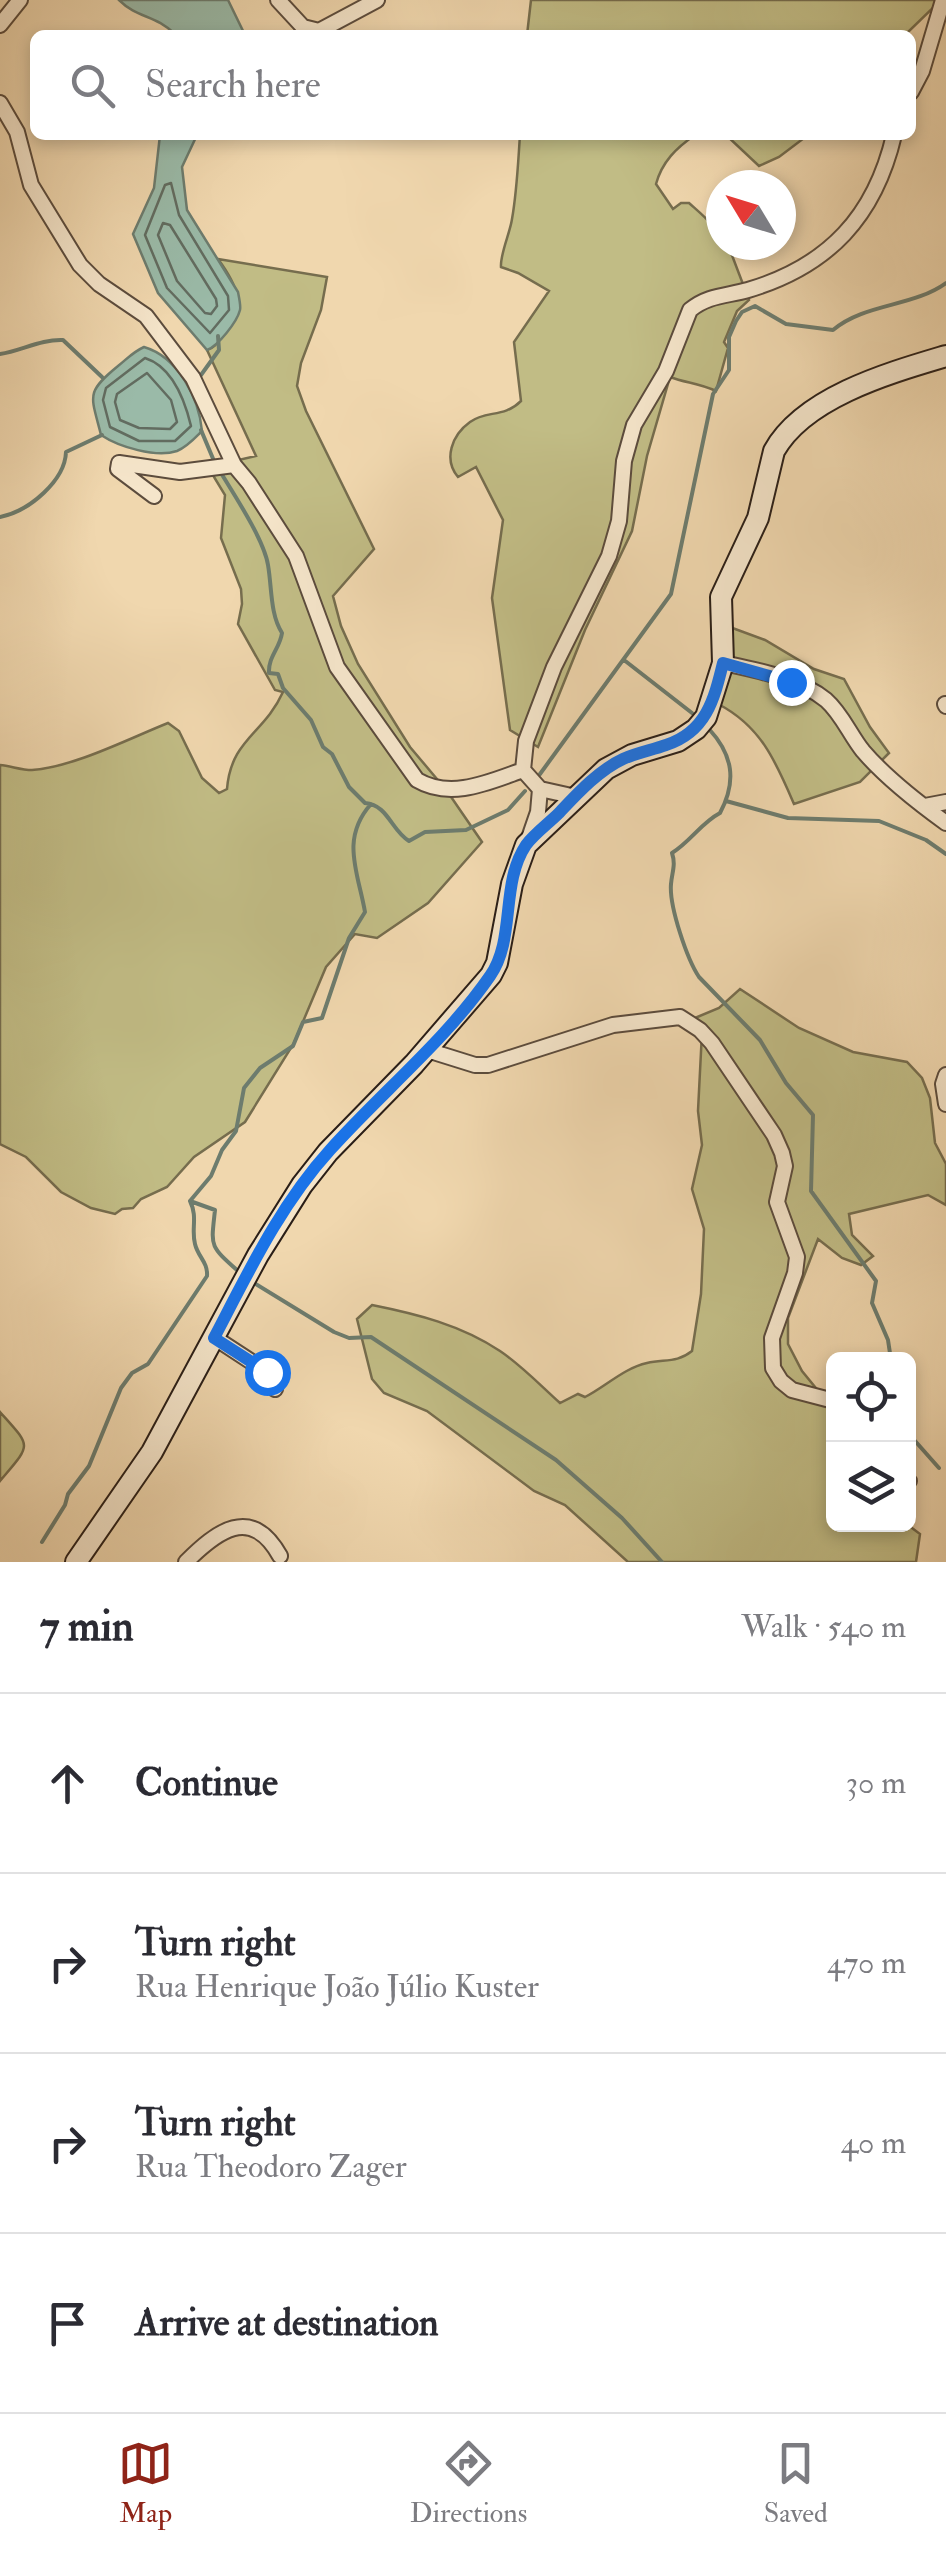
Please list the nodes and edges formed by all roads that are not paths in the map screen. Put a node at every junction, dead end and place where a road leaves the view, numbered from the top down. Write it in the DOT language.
graph roads {
  1 [pos="20,0"];
  2 [pos="278,0"];
  3 [pos="377,0"];
  4 [pos="943,0"];
  5 [pos="0,25"];
  6 [pos="315,30"];
  7 [pos="321,30"];
  8 [pos="916,83"];
  9 [pos="0,103"];
  10 [pos="892,140"];
  11 [pos="946,356"];
  12 [pos="234,465"];
  13 [pos="154,496"];
  14 [pos="723,663"];
  15 [pos="523,770"];
  16 [pos="540,790"];
  17 [pos="576,798"];
  18 [pos="946,802"];
  19 [pos="924,806"];
  20 [pos="946,823"];
  21 [pos="526,846"];
  22 [pos="427,1050"];
  23 [pos="946,1075"];
  24 [pos="946,1104"];
  25 [pos="214,1338"];
  26 [pos="276,1388"];
  27 [pos="826,1399"];
  28 [pos="280,1556"];
  29 [pos="76,1562"];
  30 [pos="186,1562"];
  1 -- 5 [label="street"];
  2 -- 6 [label="street"];
  3 -- 7 [label="street"];
  4 -- 8 [label="street"];
  9 -- 12 [label="street"];
  10 -- 15 [label="street"];
  11 -- 14 [label="street"];
  12 -- 13 [label="street"];
  12 -- 15 [label="street"];
  14 -- 17 [label="street"];
  14 -- 19 [label="street"];
  15 -- 16 [label="street"];
  16 -- 17 [label="street"];
  16 -- 21 [label="street"];
  17 -- 21 [label="street"];
  18 -- 19 [label="street"];
  19 -- 20 [label="street"];
  21 -- 22 [label="street"];
  22 -- 25 [label="street"];
  22 -- 27 [label="street"];
  23 -- 24 [label="street"];
  25 -- 26 [label="street"];
  25 -- 29 [label="street"];
  28 -- 30 [label="street"];
}
